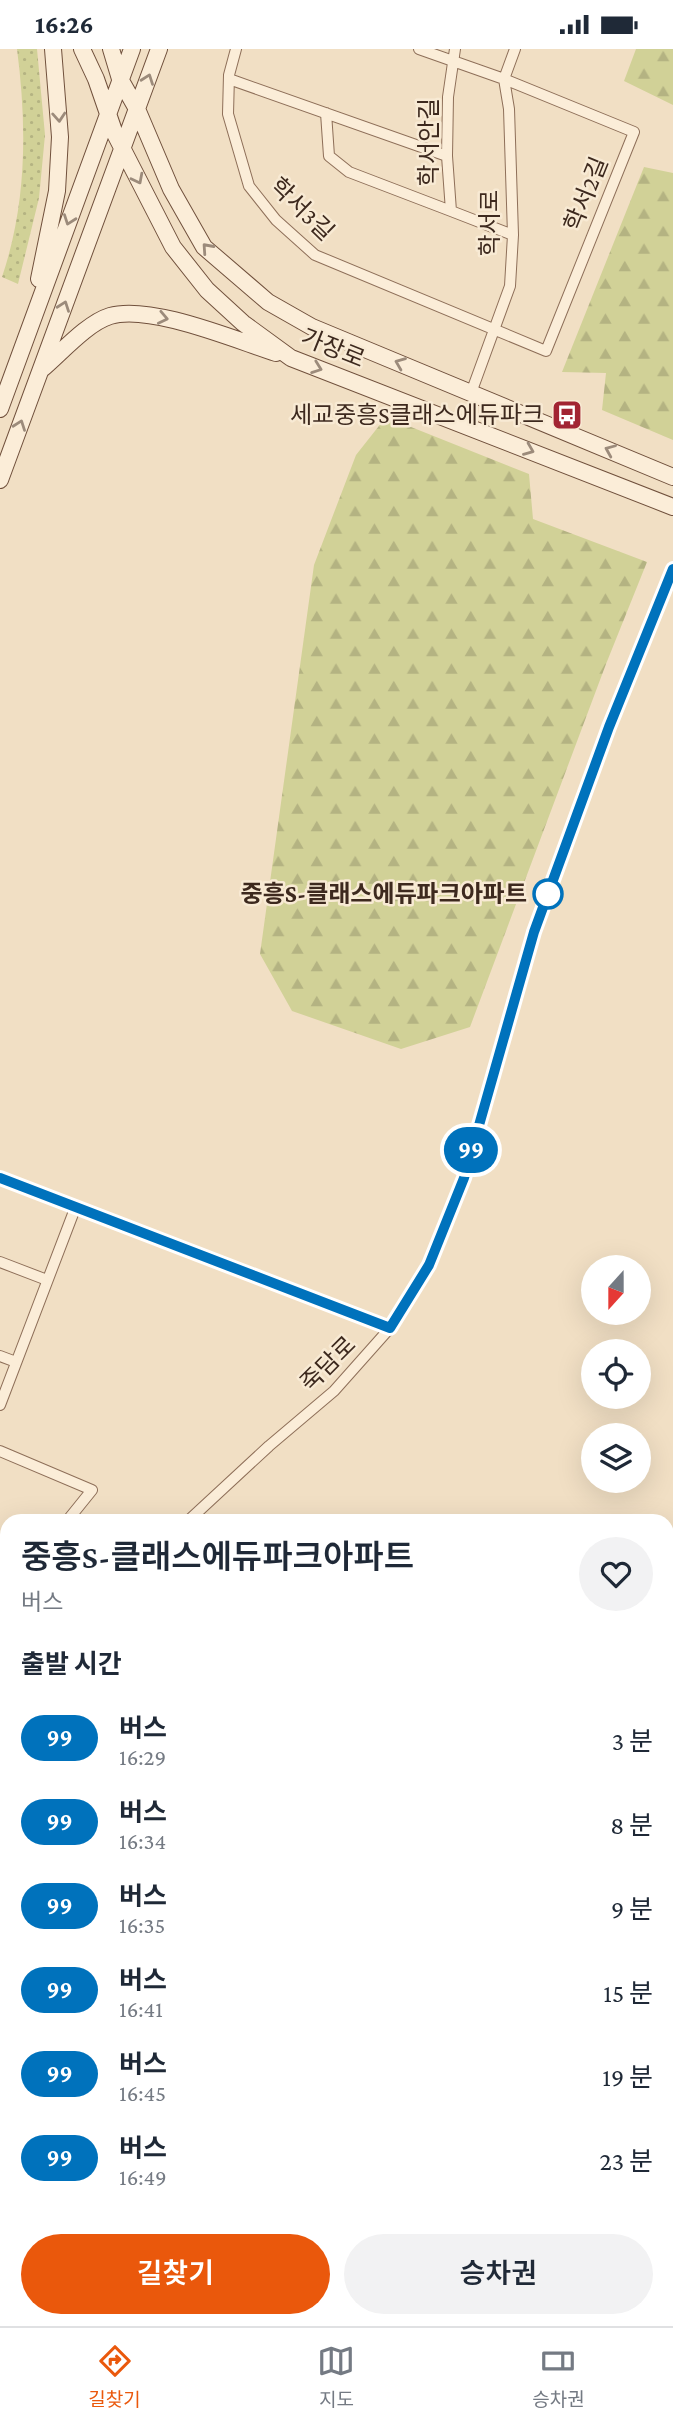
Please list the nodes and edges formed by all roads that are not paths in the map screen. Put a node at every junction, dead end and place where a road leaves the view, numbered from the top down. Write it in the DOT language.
graph roads {
  1 [pos="53,49"];
  2 [pos="82,49"];
  3 [pos="110,49"];
  4 [pos="132,49"];
  5 [pos="159,49"];
  6 [pos="236,49"];
  7 [pos="419,49"];
  8 [pos="515,49"];
  9 [pos="455,55"];
  10 [pos="121,79"];
  11 [pos="229,79"];
  12 [pos="504,79"];
  13 [pos="136,110"];
  14 [pos="326,113"];
  15 [pos="107,115"];
  16 [pos="122,148"];
  17 [pos="447,156"];
  18 [pos="451,211"];
  19 [pos="513,235"];
  20 [pos="29,328"];
  21 [pos="496,330"];
  22 [pos="291,358"];
  23 [pos="41,370"];
  24 [pos="471,393"];
  25 [pos="0,409"];
  26 [pos="673,477"];
  27 [pos="0,480"];
  28 [pos="673,507"];
  29 [pos="673,569"];
  30 [pos="0,1178"];
  31 [pos="76,1206"];
  32 [pos="0,1262"];
  33 [pos="47,1280"];
  34 [pos="390,1328"];
  35 [pos="0,1356"];
  36 [pos="16,1362"];
  37 [pos="0,1405"];
  38 [pos="0,1451"];
  39 [pos="73,1514"];
  40 [pos="196,1514"];
  1 -- 20 [label="main road, one-way"];
  2 -- 15 [label="main road, 가장로"];
  3 -- 10 [label="main road, 가장로"];
  4 -- 10 [label="main road"];
  13 -- 5 [label="main road, one-way"];
  6 -- 11 [label="street, 학서3길"];
  7 -- 9 [label="street"];
  8 -- 12 [label="street, 학서로"];
  9 -- 12 [label="street"];
  9 -- 17 [label="street, 학서안길"];
  10 -- 13 [label="main road, 가장로"];
  10 -- 15 [label="main road"];
  11 -- 14 [label="street"];
  11 -- 21 [label="street, 학서3길"];
  12 -- 19 [label="street, 학서로"];
  12 -- 21 [label="street, 학서2길"];
  13 -- 16 [label="main road"];
  24 -- 13 [label="main road, 가장로, one-way"];
  14 -- 17 [label="street"];
  14 -- 18 [label="street"];
  15 -- 16 [label="main road, 가장로"];
  15 -- 20 [label="main road, one-way"];
  16 -- 22 [label="main road, 가장로, one-way"];
  23 -- 16 [label="main road, one-way"];
  17 -- 18 [label="street, 학서안길"];
  18 -- 19 [label="street, 학서안길"];
  19 -- 21 [label="street, 학서로"];
  20 -- 25 [label="main road"];
  21 -- 24 [label="street, 학서로"];
  23 -- 22 [label="main road, one-way"];
  22 -- 28 [label="main road, 가장로, one-way"];
  27 -- 23 [label="main road, one-way"];
  26 -- 24 [label="main road, 가장로, one-way"];
  29 -- 34 [label="street, 죽담로"];
  30 -- 31 [label="street"];
  31 -- 33 [label="street"];
  31 -- 34 [label="street"];
  32 -- 33 [label="street"];
  33 -- 36 [label="street"];
  34 -- 40 [label="street, 죽담로"];
  35 -- 36 [label="street"];
  36 -- 37 [label="street"];
  38 -- 39 [label="street"];
}
